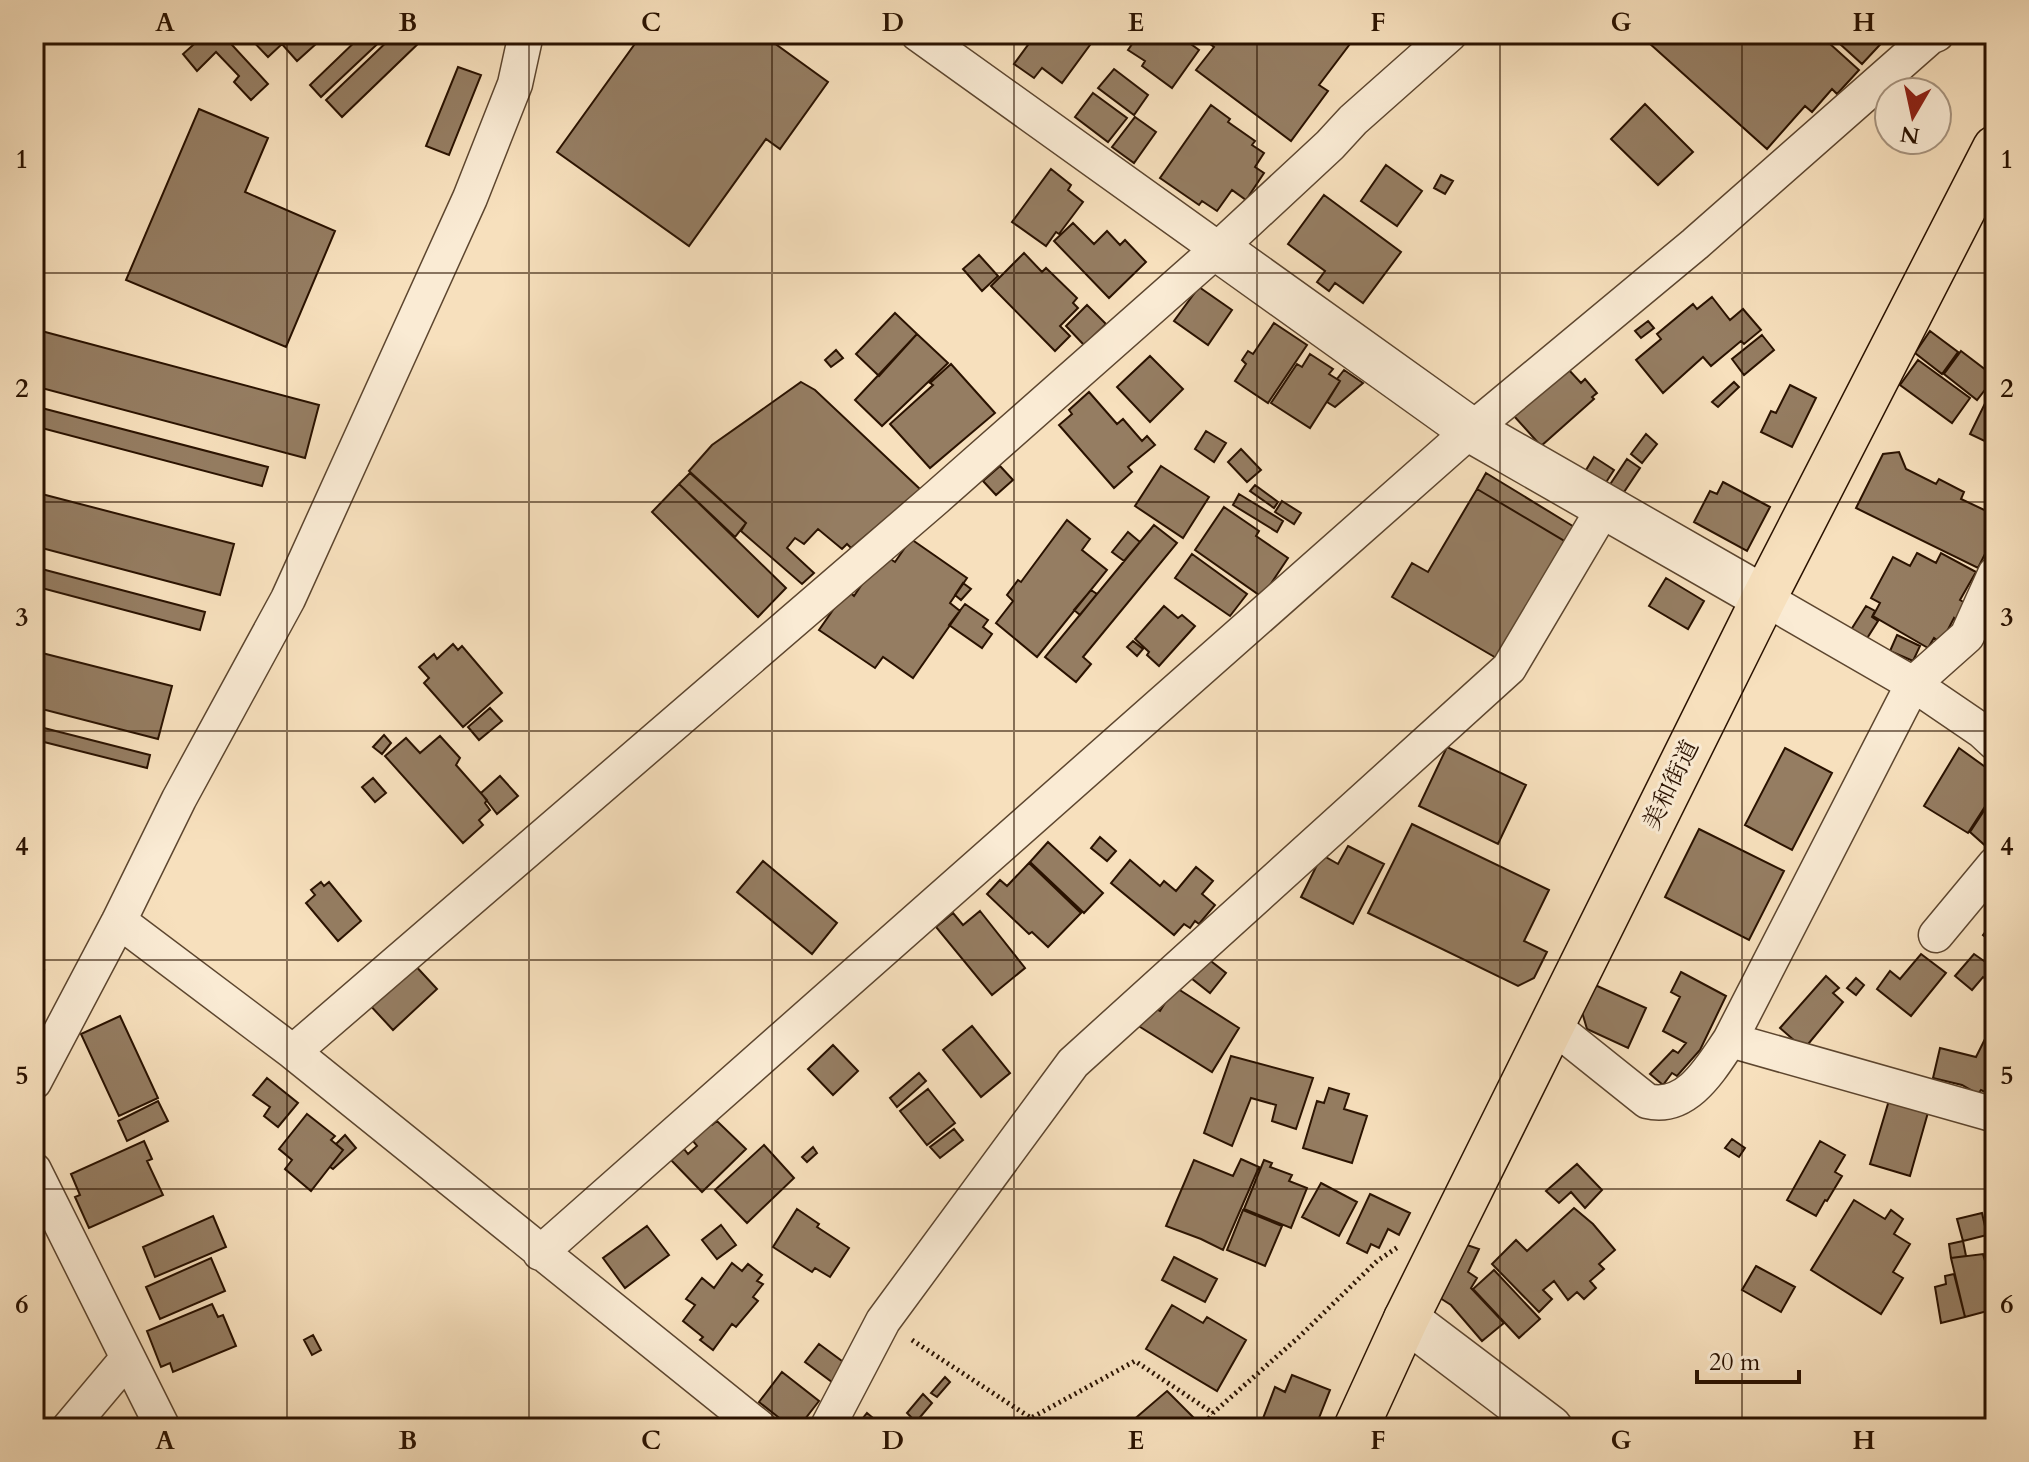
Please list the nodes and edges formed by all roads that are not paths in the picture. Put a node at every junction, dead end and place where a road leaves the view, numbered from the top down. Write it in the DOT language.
graph roads {
  1 [pos="526,34"];
  2 [pos="918,34"];
  3 [pos="1450,34"];
  4 [pos="1937,34"];
  5 [pos="1995,148"];
  6 [pos="1218,249"];
  7 [pos="1471,430"];
  8 [pos="1605,506"];
  9 [pos="1995,574"];
  10 [pos="1764,598"];
  11 [pos="1913,684"];
  12 [pos="1995,743"];
  13 [pos="1995,864"];
  14 [pos="119,921"];
  15 [pos="1936,935"];
  16 [pos="1552,1025"];
  17 [pos="1730,1040"];
  18 [pos="293,1052"];
  19 [pos="34,1082"];
  20 [pos="1995,1115"];
  21 [pos="34,1172"];
  22 [pos="540,1253"];
  23 [pos="1406,1319"];
  24 [pos="127,1359"];
  25 [pos="69,1428"];
  26 [pos="163,1428"];
  27 [pos="760,1428"];
  28 [pos="827,1428"];
  29 [pos="1356,1428"];
  30 [pos="1550,1428"];
  1 -- 14 [label="street"];
  2 -- 6 [label="street"];
  3 -- 6 [label="street"];
  4 -- 7 [label="street"];
  5 -- 10 [label="main road, 美和街道"];
  6 -- 7 [label="street"];
  6 -- 18 [label="street"];
  7 -- 8 [label="street"];
  7 -- 22 [label="street"];
  8 -- 10 [label="street"];
  8 -- 28 [label="street"];
  9 -- 11 [label="street"];
  10 -- 11 [label="street"];
  10 -- 16 [label="main road, 美和街道"];
  11 -- 12 [label="street"];
  11 -- 17 [label="street"];
  13 -- 15 [label="street"];
  14 -- 18 [label="street"];
  14 -- 19 [label="street"];
  16 -- 17 [label="street"];
  16 -- 23 [label="main road, 美和街道"];
  17 -- 20 [label="street"];
  18 -- 22 [label="street"];
  21 -- 24 [label="street"];
  22 -- 27 [label="street"];
  23 -- 29 [label="main road, 美和街道"];
  23 -- 30 [label="street"];
  24 -- 25 [label="street"];
  24 -- 26 [label="street"];
}
